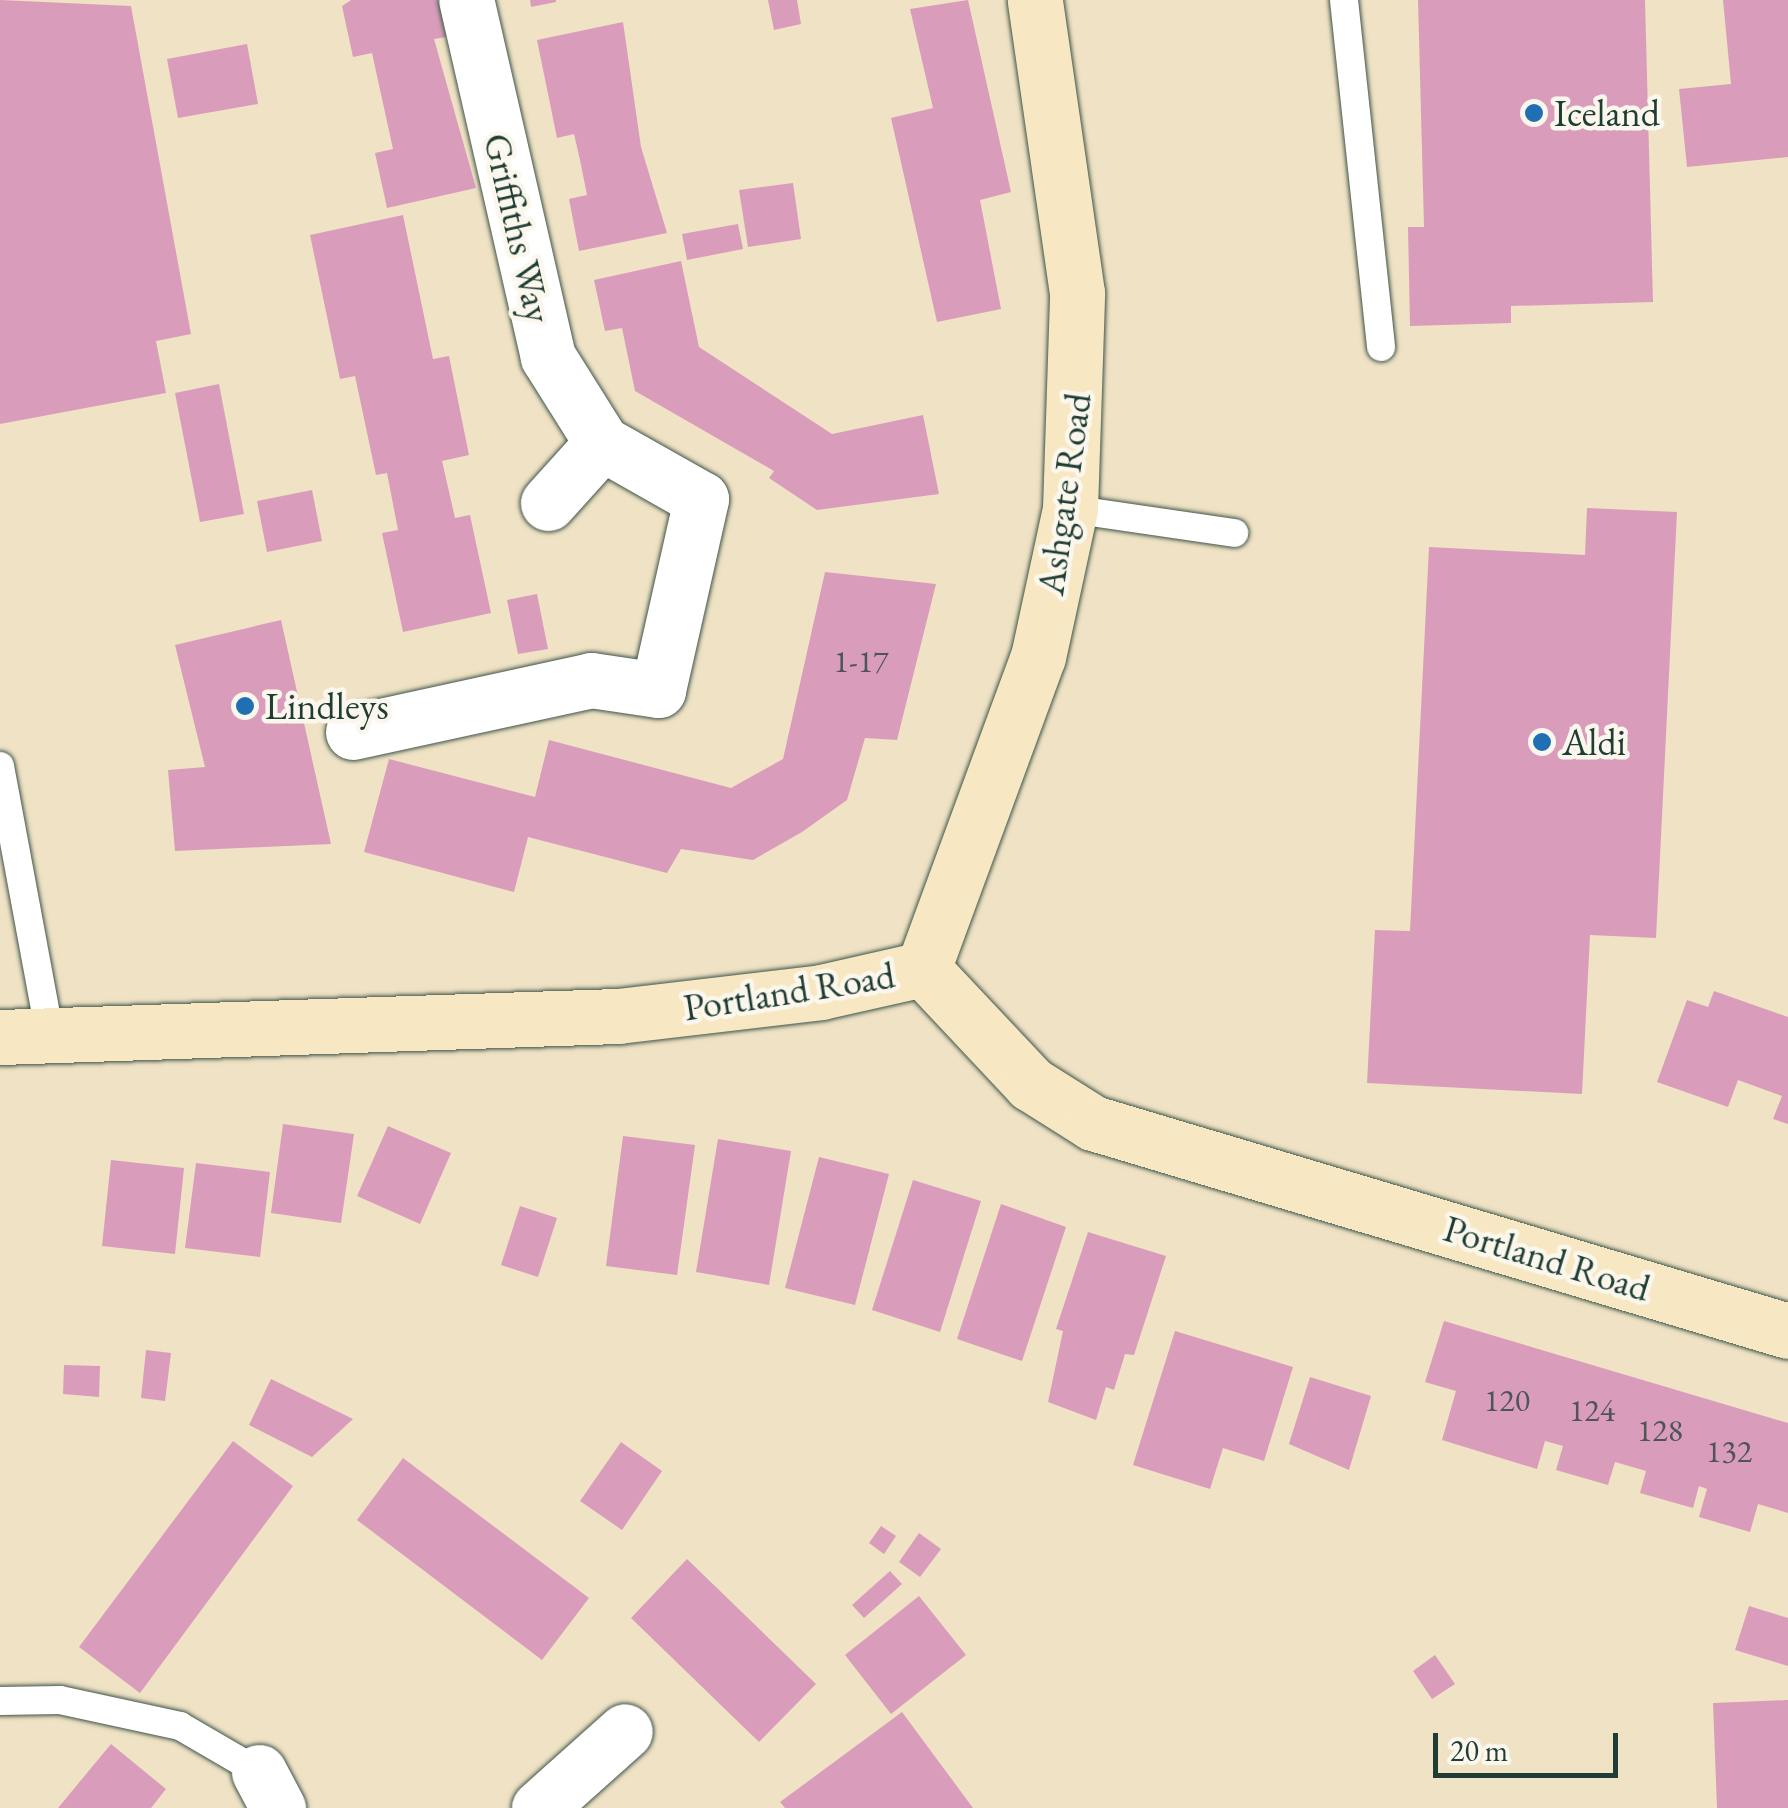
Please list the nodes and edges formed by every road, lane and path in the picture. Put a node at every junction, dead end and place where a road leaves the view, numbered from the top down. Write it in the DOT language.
graph roads {
  1 [pos="466,0"];
  2 [pos="1034,0"];
  3 [pos="1344,0"];
  4 [pos="1381,347"];
  5 [pos="602,443"];
  6 [pos="548,503"];
  7 [pos="1070,509"];
  8 [pos="1234,533"];
  9 [pos="353,732"];
  10 [pos="0,766"];
  11 [pos="922,970"];
  12 [pos="26,1038"];
  13 [pos="1788,1332"];
  14 [pos="0,1700"];
  15 [pos="625,1731"];
  16 [pos="268,1790"];
  17 [pos="539,1808"];
  1 -- 5 [label="street, Griffiths Way"];
  2 -- 7 [label="street, Ashgate Road"];
  3 -- 4 [label="lane"];
  5 -- 6 [label="street"];
  5 -- 9 [label="street, Griffiths Way"];
  7 -- 8 [label="lane"];
  7 -- 11 [label="street, Ashgate Road"];
  10 -- 12 [label="lane"];
  11 -- 12 [label="street, Portland Road"];
  11 -- 13 [label="street, Portland Road"];
  14 -- 16 [label="lane"];
  15 -- 17 [label="street"];
}
